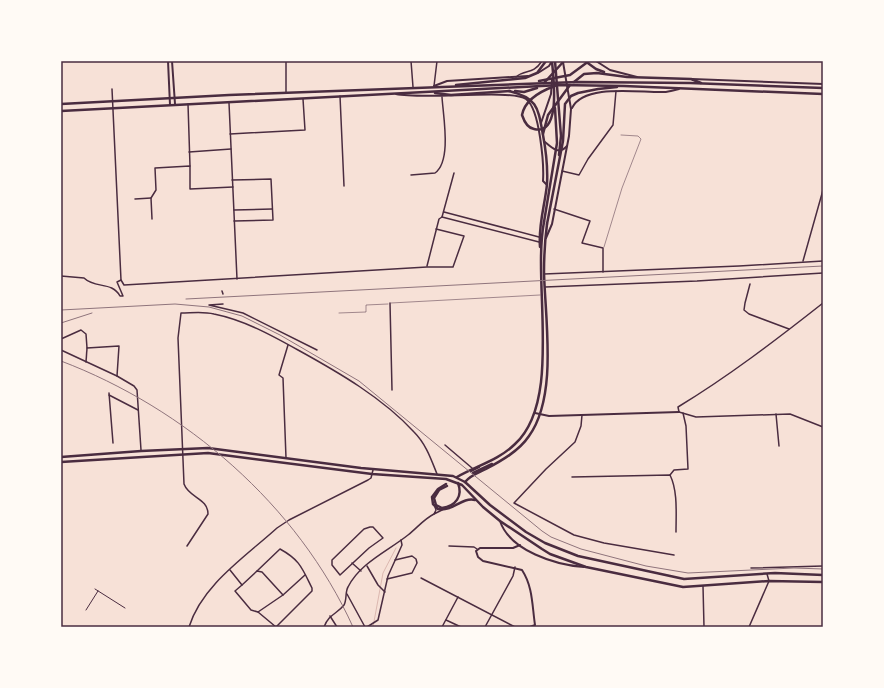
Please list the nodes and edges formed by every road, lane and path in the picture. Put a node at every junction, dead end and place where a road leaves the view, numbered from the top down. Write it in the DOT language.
graph roads {
  1 [pos="168,61"];
  2 [pos="172,61"];
  3 [pos="286,61"];
  4 [pos="411,61"];
  5 [pos="437,61"];
  6 [pos="542,61"];
  7 [pos="546,61"];
  8 [pos="554,61"];
  9 [pos="564,61"];
  10 [pos="585,61"];
  11 [pos="589,61"];
  12 [pos="596,61"];
  13 [pos="610,75"];
  14 [pos="515,77"];
  15 [pos="638,77"];
  16 [pos="691,79"];
  17 [pos="524,84"];
  18 [pos="704,84"];
  19 [pos="823,84"];
  20 [pos="468,85"];
  21 [pos="560,85"];
  22 [pos="434,86"];
  23 [pos="652,87"];
  24 [pos="413,88"];
  25 [pos="682,88"];
  26 [pos="823,88"];
  27 [pos="112,89"];
  28 [pos="616,91"];
  29 [pos="428,92"];
  30 [pos="509,92"];
  31 [pos="286,93"];
  32 [pos="393,94"];
  33 [pos="823,94"];
  34 [pos="499,95"];
  35 [pos="340,96"];
  36 [pos="169,97"];
  37 [pos="174,97"];
  38 [pos="442,97"];
  39 [pos="303,98"];
  40 [pos="112,100"];
  41 [pos="554,100"];
  42 [pos="229,102"];
  43 [pos="61,104"];
  44 [pos="175,104"];
  45 [pos="188,104"];
  46 [pos="169,105"];
  47 [pos="113,107"];
  48 [pos="572,109"];
  49 [pos="61,111"];
  50 [pos="539,132"];
  51 [pos="230,134"];
  52 [pos="543,134"];
  53 [pos="621,135"];
  54 [pos="545,142"];
  55 [pos="568,145"];
  56 [pos="231,149"];
  57 [pos="189,152"];
  58 [pos="559,159"];
  59 [pos="190,166"];
  60 [pos="561,171"];
  61 [pos="454,173"];
  62 [pos="411,175"];
  63 [pos="232,180"];
  64 [pos="547,185"];
  65 [pos="344,186"];
  66 [pos="233,187"];
  67 [pos="823,190"];
  68 [pos="151,198"];
  69 [pos="134,199"];
  70 [pos="272,209"];
  71 [pos="554,209"];
  72 [pos="234,210"];
  73 [pos="444,212"];
  74 [pos="442,217"];
  75 [pos="152,220"];
  76 [pos="234,221"];
  77 [pos="436,229"];
  78 [pos="539,237"];
  79 [pos="545,241"];
  80 [pos="540,242"];
  81 [pos="540,247"];
  82 [pos="603,248"];
  83 [pos="823,260"];
  84 [pos="803,261"];
  85 [pos="427,267"];
  86 [pos="603,272"];
  87 [pos="823,273"];
  88 [pos="544,274"];
  89 [pos="61,276"];
  90 [pos="222,279"];
  91 [pos="237,279"];
  92 [pos="122,280"];
  93 [pos="222,283"];
  94 [pos="750,284"];
  95 [pos="545,288"];
  96 [pos="222,291"];
  97 [pos="222,294"];
  98 [pos="541,295"];
  99 [pos="823,303"];
  100 [pos="223,304"];
  101 [pos="390,304"];
  102 [pos="339,313"];
  103 [pos="789,329"];
  104 [pos="61,339"];
  105 [pos="288,344"];
  106 [pos="87,348"];
  107 [pos="61,350"];
  108 [pos="318,350"];
  109 [pos="86,362"];
  110 [pos="117,376"];
  111 [pos="392,390"];
  112 [pos="138,410"];
  113 [pos="679,412"];
  114 [pos="535,413"];
  115 [pos="683,413"];
  116 [pos="776,414"];
  117 [pos="540,415"];
  118 [pos="582,415"];
  119 [pos="823,427"];
  120 [pos="113,443"];
  121 [pos="445,445"];
  122 [pos="779,446"];
  123 [pos="181,449"];
  124 [pos="141,450"];
  125 [pos="181,454"];
  126 [pos="61,457"];
  127 [pos="286,458"];
  128 [pos="503,459"];
  129 [pos="61,462"];
  130 [pos="373,469"];
  131 [pos="472,470"];
  132 [pos="466,472"];
  133 [pos="372,474"];
  134 [pos="437,474"];
  135 [pos="670,475"];
  136 [pos="457,477"];
  137 [pos="470,477"];
  138 [pos="572,477"];
  139 [pos="458,482"];
  140 [pos="465,482"];
  141 [pos="475,500"];
  142 [pos="435,507"];
  143 [pos="443,510"];
  144 [pos="434,514"];
  145 [pos="500,521"];
  146 [pos="676,532"];
  147 [pos="401,540"];
  148 [pos="187,546"];
  149 [pos="449,546"];
  150 [pos="520,546"];
  151 [pos="477,549"];
  152 [pos="674,555"];
  153 [pos="395,560"];
  154 [pos="352,563"];
  155 [pos="366,566"];
  156 [pos="823,566"];
  157 [pos="515,567"];
  158 [pos="586,567"];
  159 [pos="751,568"];
  160 [pos="230,570"];
  161 [pos="257,570"];
  162 [pos="361,571"];
  163 [pos="767,574"];
  164 [pos="306,575"];
  165 [pos="823,575"];
  166 [pos="421,578"];
  167 [pos="387,579"];
  168 [pos="770,581"];
  169 [pos="823,582"];
  170 [pos="242,585"];
  171 [pos="703,586"];
  172 [pos="95,589"];
  173 [pos="98,591"];
  174 [pos="385,592"];
  175 [pos="346,594"];
  176 [pos="283,595"];
  177 [pos="458,597"];
  178 [pos="125,608"];
  179 [pos="86,610"];
  180 [pos="258,612"];
  181 [pos="492,615"];
  182 [pos="330,616"];
  183 [pos="446,619"];
  184 [pos="536,626"];
  185 [pos="189,627"];
  186 [pos="324,627"];
  187 [pos="337,627"];
  188 [pos="366,627"];
  189 [pos="442,627"];
  190 [pos="461,627"];
  191 [pos="485,627"];
  192 [pos="515,627"];
  193 [pos="530,627"];
  194 [pos="704,627"];
  195 [pos="749,627"];
  1 -- 36 [label="street"];
  2 -- 37 [label="street"];
  3 -- 31 [label="street"];
  4 -- 24 [label="street"];
  5 -- 22 [label="street"];
  6 -- 14 [label="street"];
  7 -- 20 [label="main road"];
  8 -- 14 [label="street"];
  8 -- 41 [label="main road"];
  8 -- 50 [label="street"];
  8 -- 58 [label="main road"];
  9 -- 30 [label="main road"];
  9 -- 48 [label="street"];
  10 -- 13 [label="main road"];
  11 -- 17 [label="main road"];
  12 -- 15 [label="street"];
  13 -- 15 [label="main road"];
  13 -- 52 [label="main road"];
  14 -- 22 [label="street"];
  15 -- 16 [label="main road"];
  16 -- 18 [label="main road"];
  16 -- 19 [label="street"];
  17 -- 18 [label="main road"];
  17 -- 20 [label="main road"];
  18 -- 26 [label="main road"];
  20 -- 22 [label="main road"];
  21 -- 23 [label="main road"];
  21 -- 29 [label="main road"];
  21 -- 41 [label="main road"];
  22 -- 24 [label="main road"];
  23 -- 25 [label="main road"];
  23 -- 58 [label="main road"];
  24 -- 31 [label="main road"];
  25 -- 28 [label="street"];
  25 -- 33 [label="main road"];
  27 -- 40 [label="street"];
  28 -- 48 [label="street"];
  28 -- 60 [label="street"];
  29 -- 30 [label="main road"];
  29 -- 32 [label="main road"];
  30 -- 34 [label="street"];
  30 -- 52 [label="main road"];
  31 -- 37 [label="main road"];
  32 -- 35 [label="main road"];
  32 -- 38 [label="street"];
  34 -- 38 [label="street"];
  34 -- 50 [label="street"];
  35 -- 39 [label="main road"];
  35 -- 65 [label="street"];
  36 -- 37 [label="main road"];
  36 -- 40 [label="main road"];
  36 -- 46 [label="street"];
  37 -- 44 [label="street"];
  38 -- 62 [label="street"];
  39 -- 42 [label="main road"];
  39 -- 51 [label="street"];
  40 -- 43 [label="main road"];
  40 -- 47 [label="street"];
  41 -- 81 [label="main road"];
  42 -- 45 [label="main road"];
  42 -- 51 [label="street"];
  44 -- 45 [label="main road"];
  44 -- 46 [label="main road"];
  45 -- 57 [label="street"];
  46 -- 47 [label="main road"];
  47 -- 49 [label="main road"];
  47 -- 92 [label="street"];
  48 -- 55 [label="street"];
  50 -- 64 [label="street"];
  51 -- 56 [label="street"];
  52 -- 54 [label="main road"];
  53 -- 82 [label="lane"];
  54 -- 55 [label="street"];
  54 -- 64 [label="main road"];
  55 -- 60 [label="street"];
  56 -- 57 [label="street"];
  56 -- 63 [label="street"];
  57 -- 59 [label="street"];
  58 -- 79 [label="main road"];
  59 -- 66 [label="street"];
  59 -- 68 [label="street"];
  60 -- 71 [label="street"];
  61 -- 73 [label="street"];
  63 -- 66 [label="street"];
  63 -- 70 [label="street"];
  64 -- 78 [label="main road"];
  66 -- 72 [label="street"];
  67 -- 84 [label="street"];
  68 -- 69 [label="street"];
  68 -- 75 [label="street"];
  70 -- 72 [label="street"];
  70 -- 76 [label="street"];
  71 -- 79 [label="street"];
  71 -- 82 [label="street"];
  72 -- 76 [label="street"];
  73 -- 74 [label="street"];
  73 -- 78 [label="street"];
  74 -- 77 [label="street"];
  74 -- 80 [label="street"];
  76 -- 91 [label="street"];
  77 -- 85 [label="street"];
  77 -- 85 [label="street"];
  78 -- 80 [label="main road"];
  79 -- 88 [label="main road"];
  80 -- 81 [label="main road"];
  81 -- 98 [label="main road"];
  82 -- 86 [label="street"];
  83 -- 84 [label="street"];
  84 -- 86 [label="street"];
  85 -- 91 [label="street"];
  86 -- 88 [label="street"];
  87 -- 95 [label="street"];
  88 -- 95 [label="main road"];
  89 -- 92 [label="street"];
  90 -- 91 [label="street"];
  90 -- 92 [label="street"];
  90 -- 93 [label="street"];
  94 -- 103 [label="street"];
  95 -- 117 [label="main road"];
  96 -- 97 [label="street"];
  98 -- 101 [label="lane"];
  98 -- 114 [label="main road"];
  99 -- 103 [label="street"];
  100 -- 108 [label="street"];
  101 -- 102 [label="lane"];
  101 -- 111 [label="street"];
  103 -- 113 [label="street"];
  104 -- 106 [label="street"];
  105 -- 123 [label="street"];
  105 -- 127 [label="street"];
  105 -- 134 [label="street"];
  106 -- 109 [label="street"];
  106 -- 110 [label="street"];
  107 -- 109 [label="street"];
  109 -- 110 [label="street"];
  110 -- 112 [label="street"];
  112 -- 120 [label="street"];
  112 -- 124 [label="street"];
  113 -- 115 [label="street"];
  113 -- 118 [label="street"];
  114 -- 117 [label="street"];
  114 -- 131 [label="main road"];
  115 -- 116 [label="street"];
  115 -- 135 [label="street"];
  116 -- 119 [label="street"];
  116 -- 122 [label="street"];
  117 -- 118 [label="street"];
  117 -- 128 [label="main road"];
  118 -- 152 [label="street"];
  121 -- 131 [label="street"];
  123 -- 124 [label="main road"];
  123 -- 125 [label="street"];
  123 -- 127 [label="main road"];
  124 -- 126 [label="main road"];
  125 -- 129 [label="main road"];
  125 -- 133 [label="main road"];
  125 -- 148 [label="street"];
  127 -- 130 [label="main road"];
  128 -- 131 [label="main road"];
  128 -- 137 [label="main road"];
  130 -- 133 [label="street"];
  130 -- 134 [label="main road"];
  131 -- 132 [label="main road"];
  132 -- 136 [label="main road"];
  132 -- 137 [label="main road"];
  133 -- 139 [label="main road"];
  133 -- 160 [label="street"];
  134 -- 136 [label="main road"];
  135 -- 138 [label="street"];
  135 -- 146 [label="street"];
  136 -- 140 [label="main road"];
  137 -- 140 [label="main road"];
  139 -- 141 [label="main road"];
  139 -- 142 [label="main road"];
  140 -- 163 [label="main road"];
  141 -- 143 [label="main road"];
  141 -- 145 [label="main road"];
  142 -- 143 [label="main road"];
  142 -- 144 [label="street"];
  143 -- 144 [label="street"];
  144 -- 147 [label="street"];
  145 -- 150 [label="street"];
  145 -- 158 [label="main road"];
  147 -- 153 [label="street"];
  147 -- 155 [label="street"];
  149 -- 151 [label="street"];
  150 -- 151 [label="street"];
  150 -- 158 [label="street"];
  151 -- 157 [label="street"];
  153 -- 167 [label="street"];
  153 -- 167 [label="street"];
  154 -- 154 [label="street"];
  154 -- 162 [label="street"];
  155 -- 162 [label="street"];
  155 -- 174 [label="street"];
  156 -- 159 [label="street"];
  157 -- 181 [label="street"];
  157 -- 184 [label="street"];
  158 -- 171 [label="main road"];
  160 -- 170 [label="street"];
  160 -- 185 [label="street"];
  161 -- 164 [label="street"];
  161 -- 170 [label="street"];
  161 -- 176 [label="street"];
  162 -- 175 [label="street"];
  163 -- 165 [label="main road"];
  163 -- 168 [label="street"];
  164 -- 176 [label="street"];
  164 -- 180 [label="street"];
  166 -- 177 [label="street"];
  167 -- 174 [label="street"];
  168 -- 169 [label="main road"];
  168 -- 171 [label="main road"];
  168 -- 195 [label="street"];
  170 -- 180 [label="street"];
  171 -- 194 [label="street"];
  172 -- 173 [label="street"];
  173 -- 178 [label="street"];
  173 -- 179 [label="street"];
  174 -- 188 [label="street"];
  175 -- 182 [label="street"];
  175 -- 188 [label="street"];
  176 -- 180 [label="street"];
  177 -- 181 [label="street"];
  177 -- 183 [label="street"];
  181 -- 191 [label="street"];
  181 -- 192 [label="street"];
  182 -- 186 [label="street"];
  182 -- 187 [label="street"];
  183 -- 189 [label="street"];
  183 -- 190 [label="street"];
  184 -- 193 [label="street"];
}
